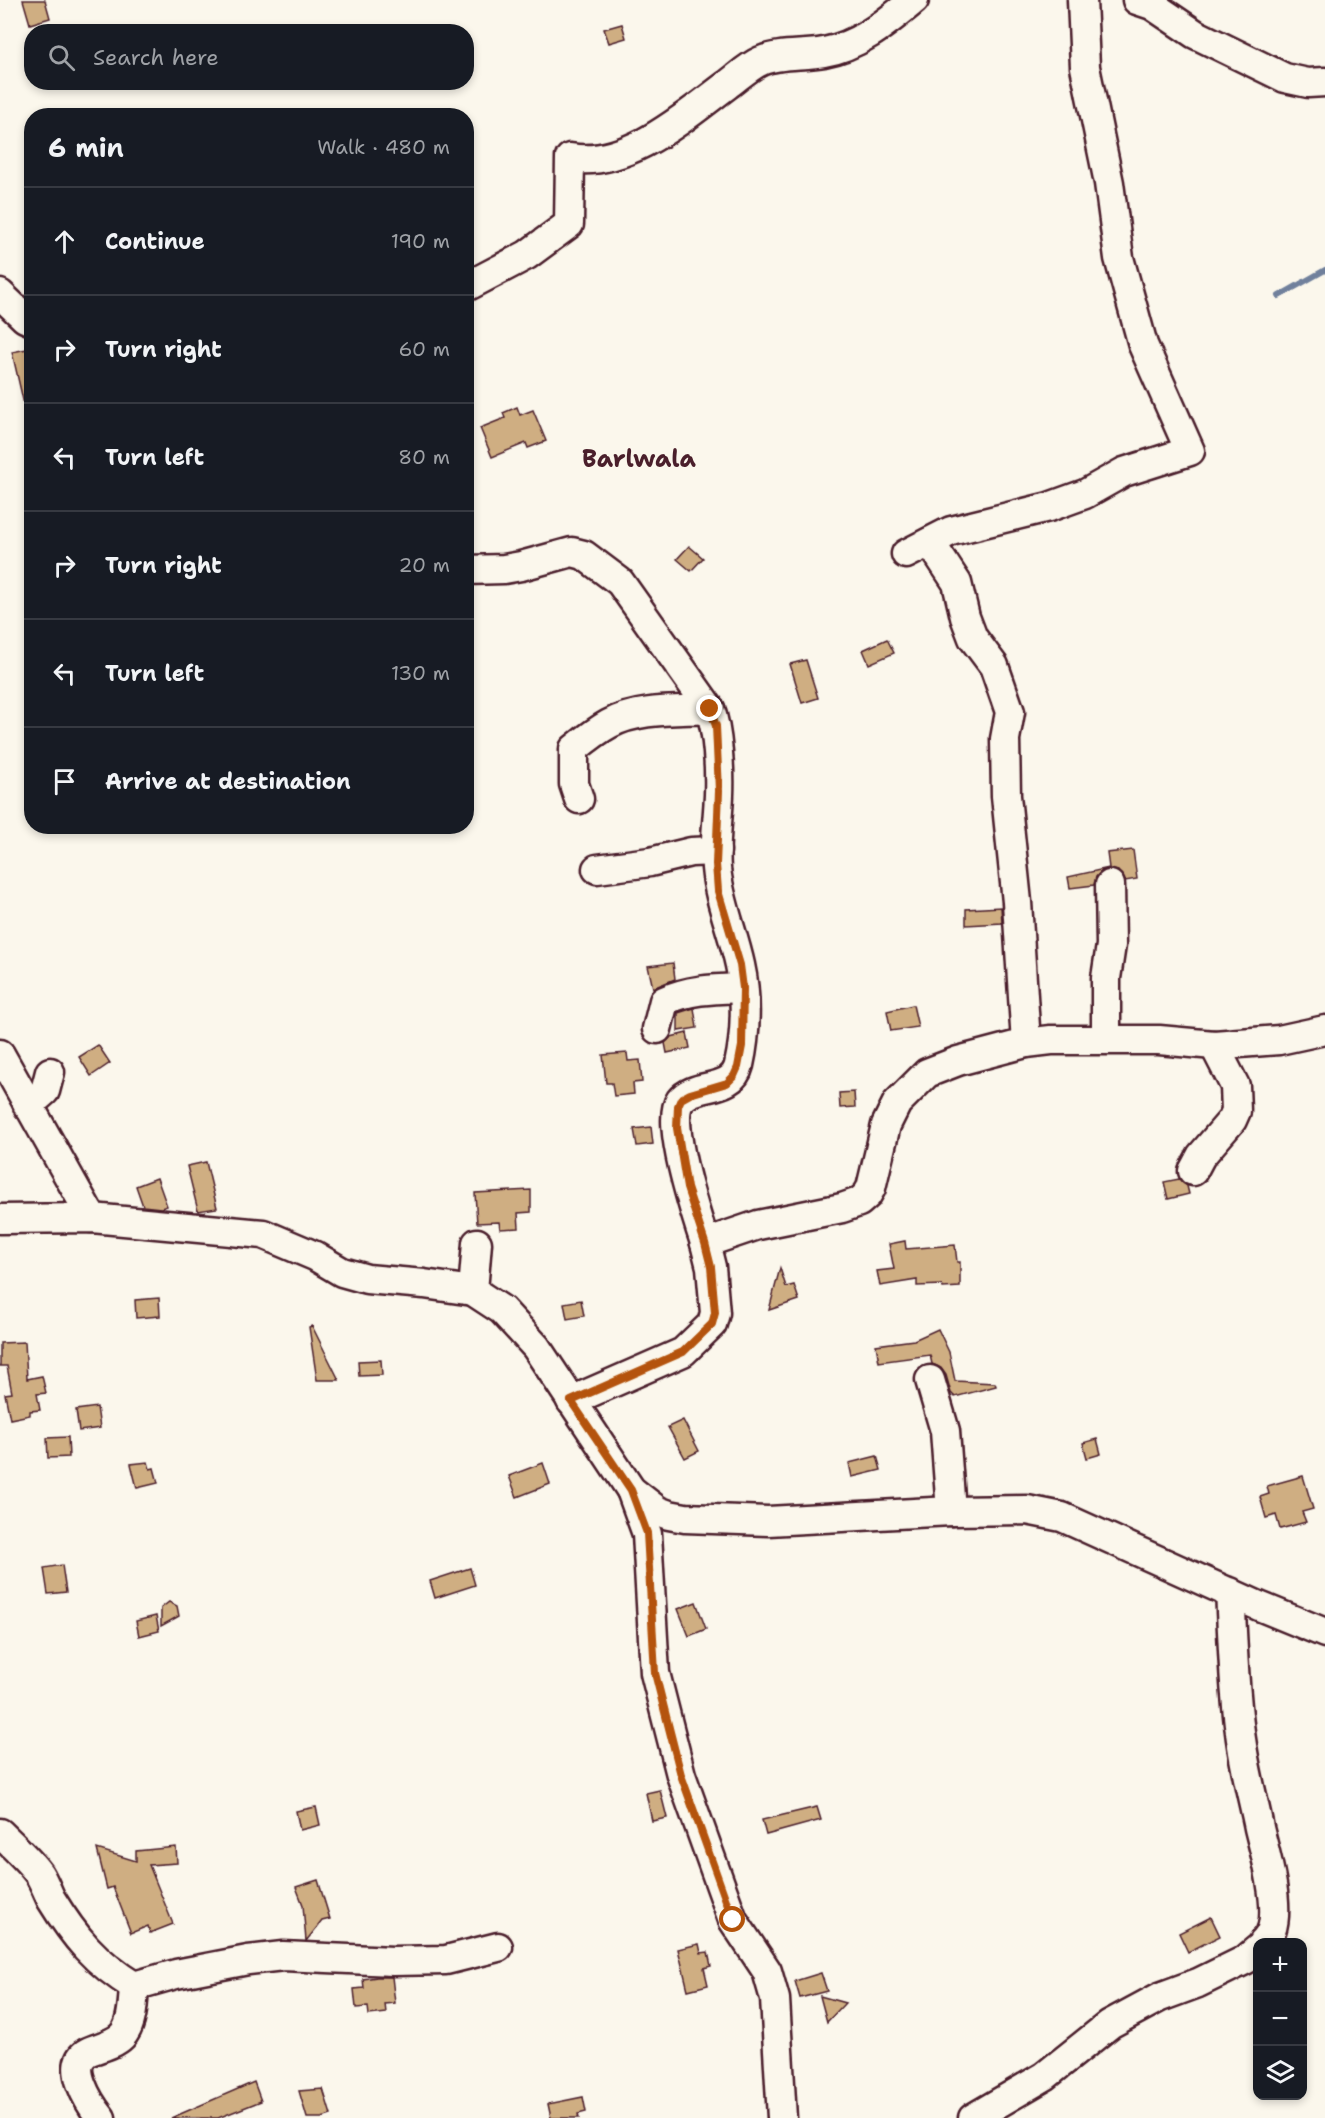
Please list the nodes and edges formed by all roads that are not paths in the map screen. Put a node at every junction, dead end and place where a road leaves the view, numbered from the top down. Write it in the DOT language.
graph roads {
  1 [pos="914,0"];
  2 [pos="1082,0"];
  3 [pos="1137,0"];
  4 [pos="1325,82"];
  5 [pos="474,283"];
  6 [pos="0,294"];
  7 [pos="24,317"];
  8 [pos="474,570"];
  9 [pos="710,709"];
  10 [pos="579,799"];
  11 [pos="716,851"];
  12 [pos="597,869"];
  13 [pos="1110,885"];
  14 [pos="743,988"];
  15 [pos="657,1029"];
  16 [pos="1325,1030"];
  17 [pos="1106,1039"];
  18 [pos="1026,1042"];
  19 [pos="1214,1045"];
  20 [pos="0,1054"];
  21 [pos="50,1072"];
  22 [pos="28,1106"];
  23 [pos="1193,1171"];
  24 [pos="92,1218"];
  25 [pos="0,1219"];
  26 [pos="477,1243"];
  27 [pos="705,1243"];
  28 [pos="473,1291"];
  29 [pos="930,1380"];
  30 [pos="571,1401"];
  31 [pos="631,1490"];
  32 [pos="951,1511"];
  33 [pos="1230,1593"];
  34 [pos="1325,1633"];
  35 [pos="0,1833"];
  36 [pos="1268,1938"];
  37 [pos="498,1947"];
  38 [pos="1253,1953"];
  39 [pos="134,1986"];
  40 [pos="100,2118"];
  41 [pos="782,2118"];
  42 [pos="973,2118"];
  1 -- 5 [label="street"];
  2 -- 18 [label="street"];
  3 -- 4 [label="street"];
  6 -- 7 [label="street"];
  8 -- 9 [label="street"];
  9 -- 10 [label="street"];
  9 -- 11 [label="street"];
  11 -- 12 [label="street"];
  11 -- 14 [label="street"];
  13 -- 17 [label="street"];
  14 -- 15 [label="street"];
  14 -- 27 [label="street"];
  16 -- 19 [label="street"];
  17 -- 18 [label="street"];
  17 -- 19 [label="street"];
  18 -- 27 [label="street"];
  19 -- 23 [label="street"];
  20 -- 22 [label="street"];
  21 -- 22 [label="street"];
  22 -- 24 [label="street"];
  24 -- 25 [label="street"];
  24 -- 28 [label="street"];
  26 -- 28 [label="street"];
  27 -- 30 [label="street"];
  28 -- 30 [label="street"];
  29 -- 32 [label="street"];
  30 -- 31 [label="street"];
  31 -- 32 [label="street"];
  31 -- 41 [label="street"];
  32 -- 33 [label="street"];
  33 -- 34 [label="street"];
  33 -- 36 [label="street"];
  35 -- 39 [label="street"];
  37 -- 39 [label="street"];
  38 -- 42 [label="street"];
  39 -- 40 [label="street"];
}
